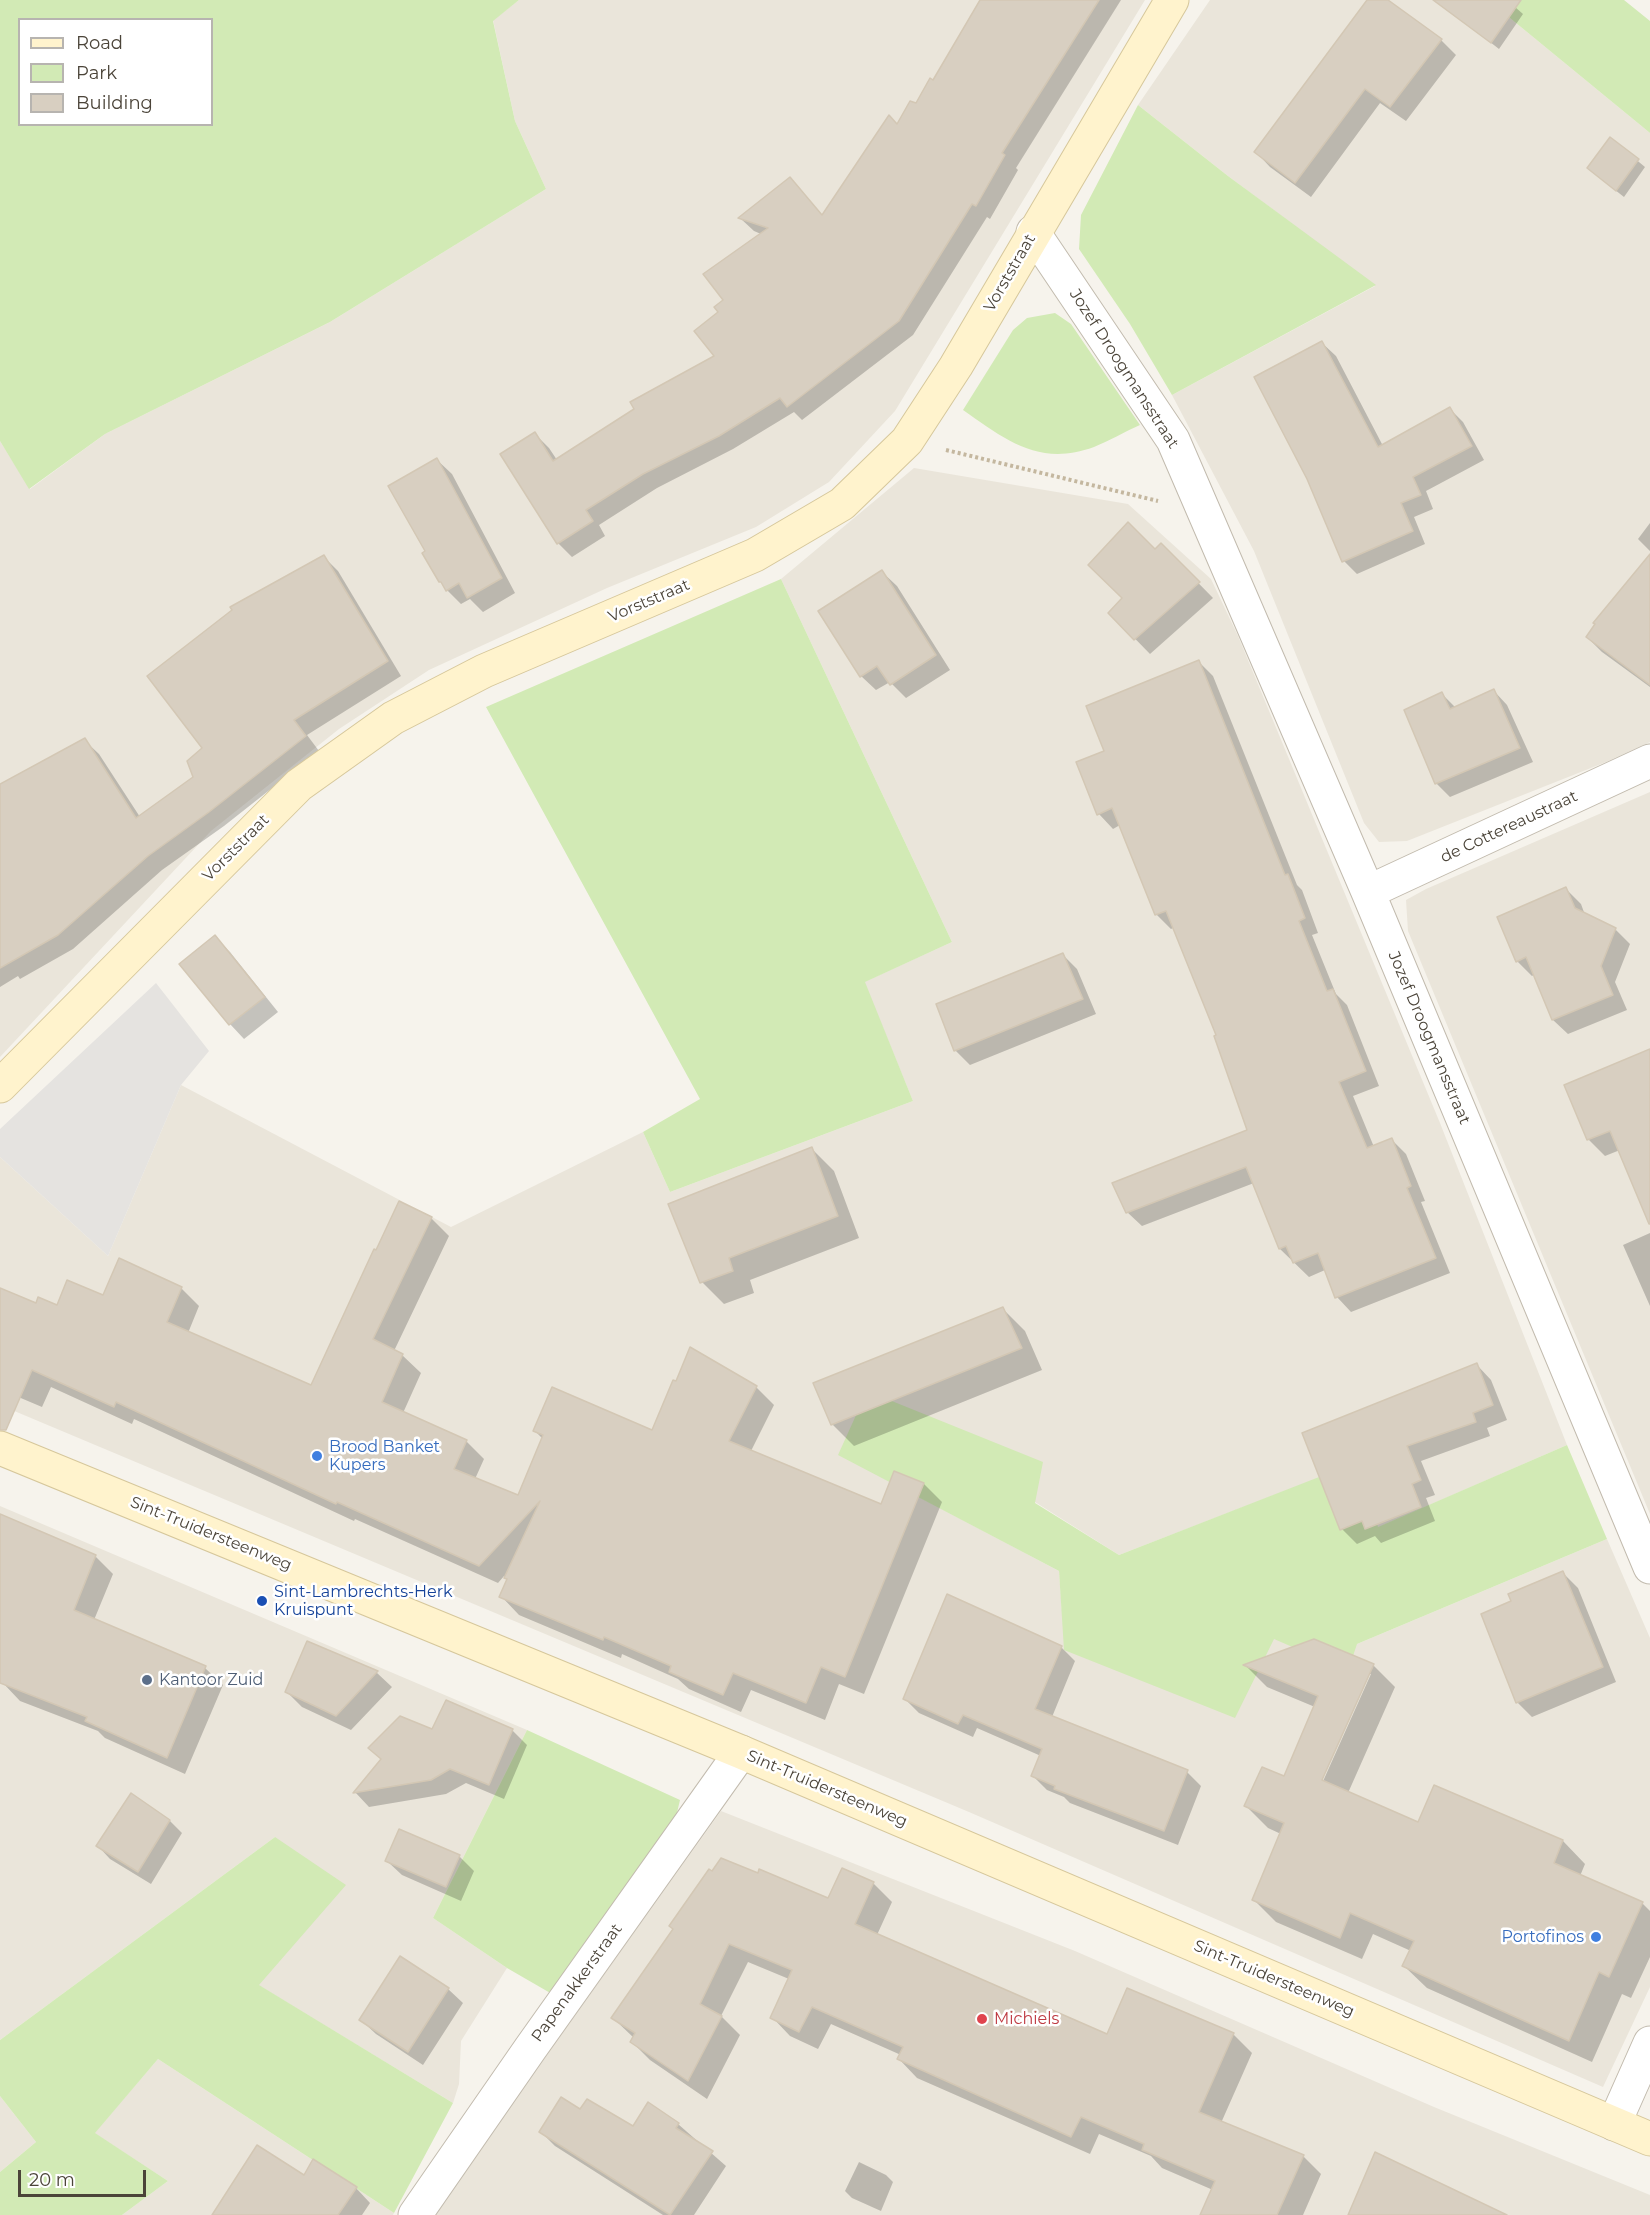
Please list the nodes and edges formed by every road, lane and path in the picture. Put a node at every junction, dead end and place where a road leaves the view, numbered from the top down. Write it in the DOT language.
graph roads {
  1 [pos="1172,0"];
  2 [pos="1033,232"];
  3 [pos="907,441"];
  4 [pos="1204,512"];
  5 [pos="1650,762"];
  6 [pos="1368,892"];
  7 [pos="0,1086"];
  8 [pos="0,1448"];
  9 [pos="1650,1567"];
  10 [pos="741,1752"];
  11 [pos="1650,2043"];
  12 [pos="1614,2124"];
  13 [pos="1650,2139"];
  14 [pos="415,2215"];
  1 -- 2 [label="main road, Vorststraat"];
  2 -- 3 [label="main road, Vorststraat"];
  2 -- 4 [label="street, Jozef Droogmansstraat"];
  3 -- 4 [label="path"];
  3 -- 7 [label="main road, Vorststraat"];
  4 -- 6 [label="street, Jozef Droogmansstraat"];
  5 -- 6 [label="street, de Cottereaustraat"];
  6 -- 9 [label="street, Jozef Droogmansstraat"];
  8 -- 10 [label="main road, Sint-Truidersteenweg"];
  10 -- 12 [label="main road, Sint-Truidersteenweg"];
  10 -- 14 [label="street, Papenakkerstraat"];
  11 -- 12 [label="street"];
  12 -- 13 [label="main road, Sint-Truidersteenweg"];
}
